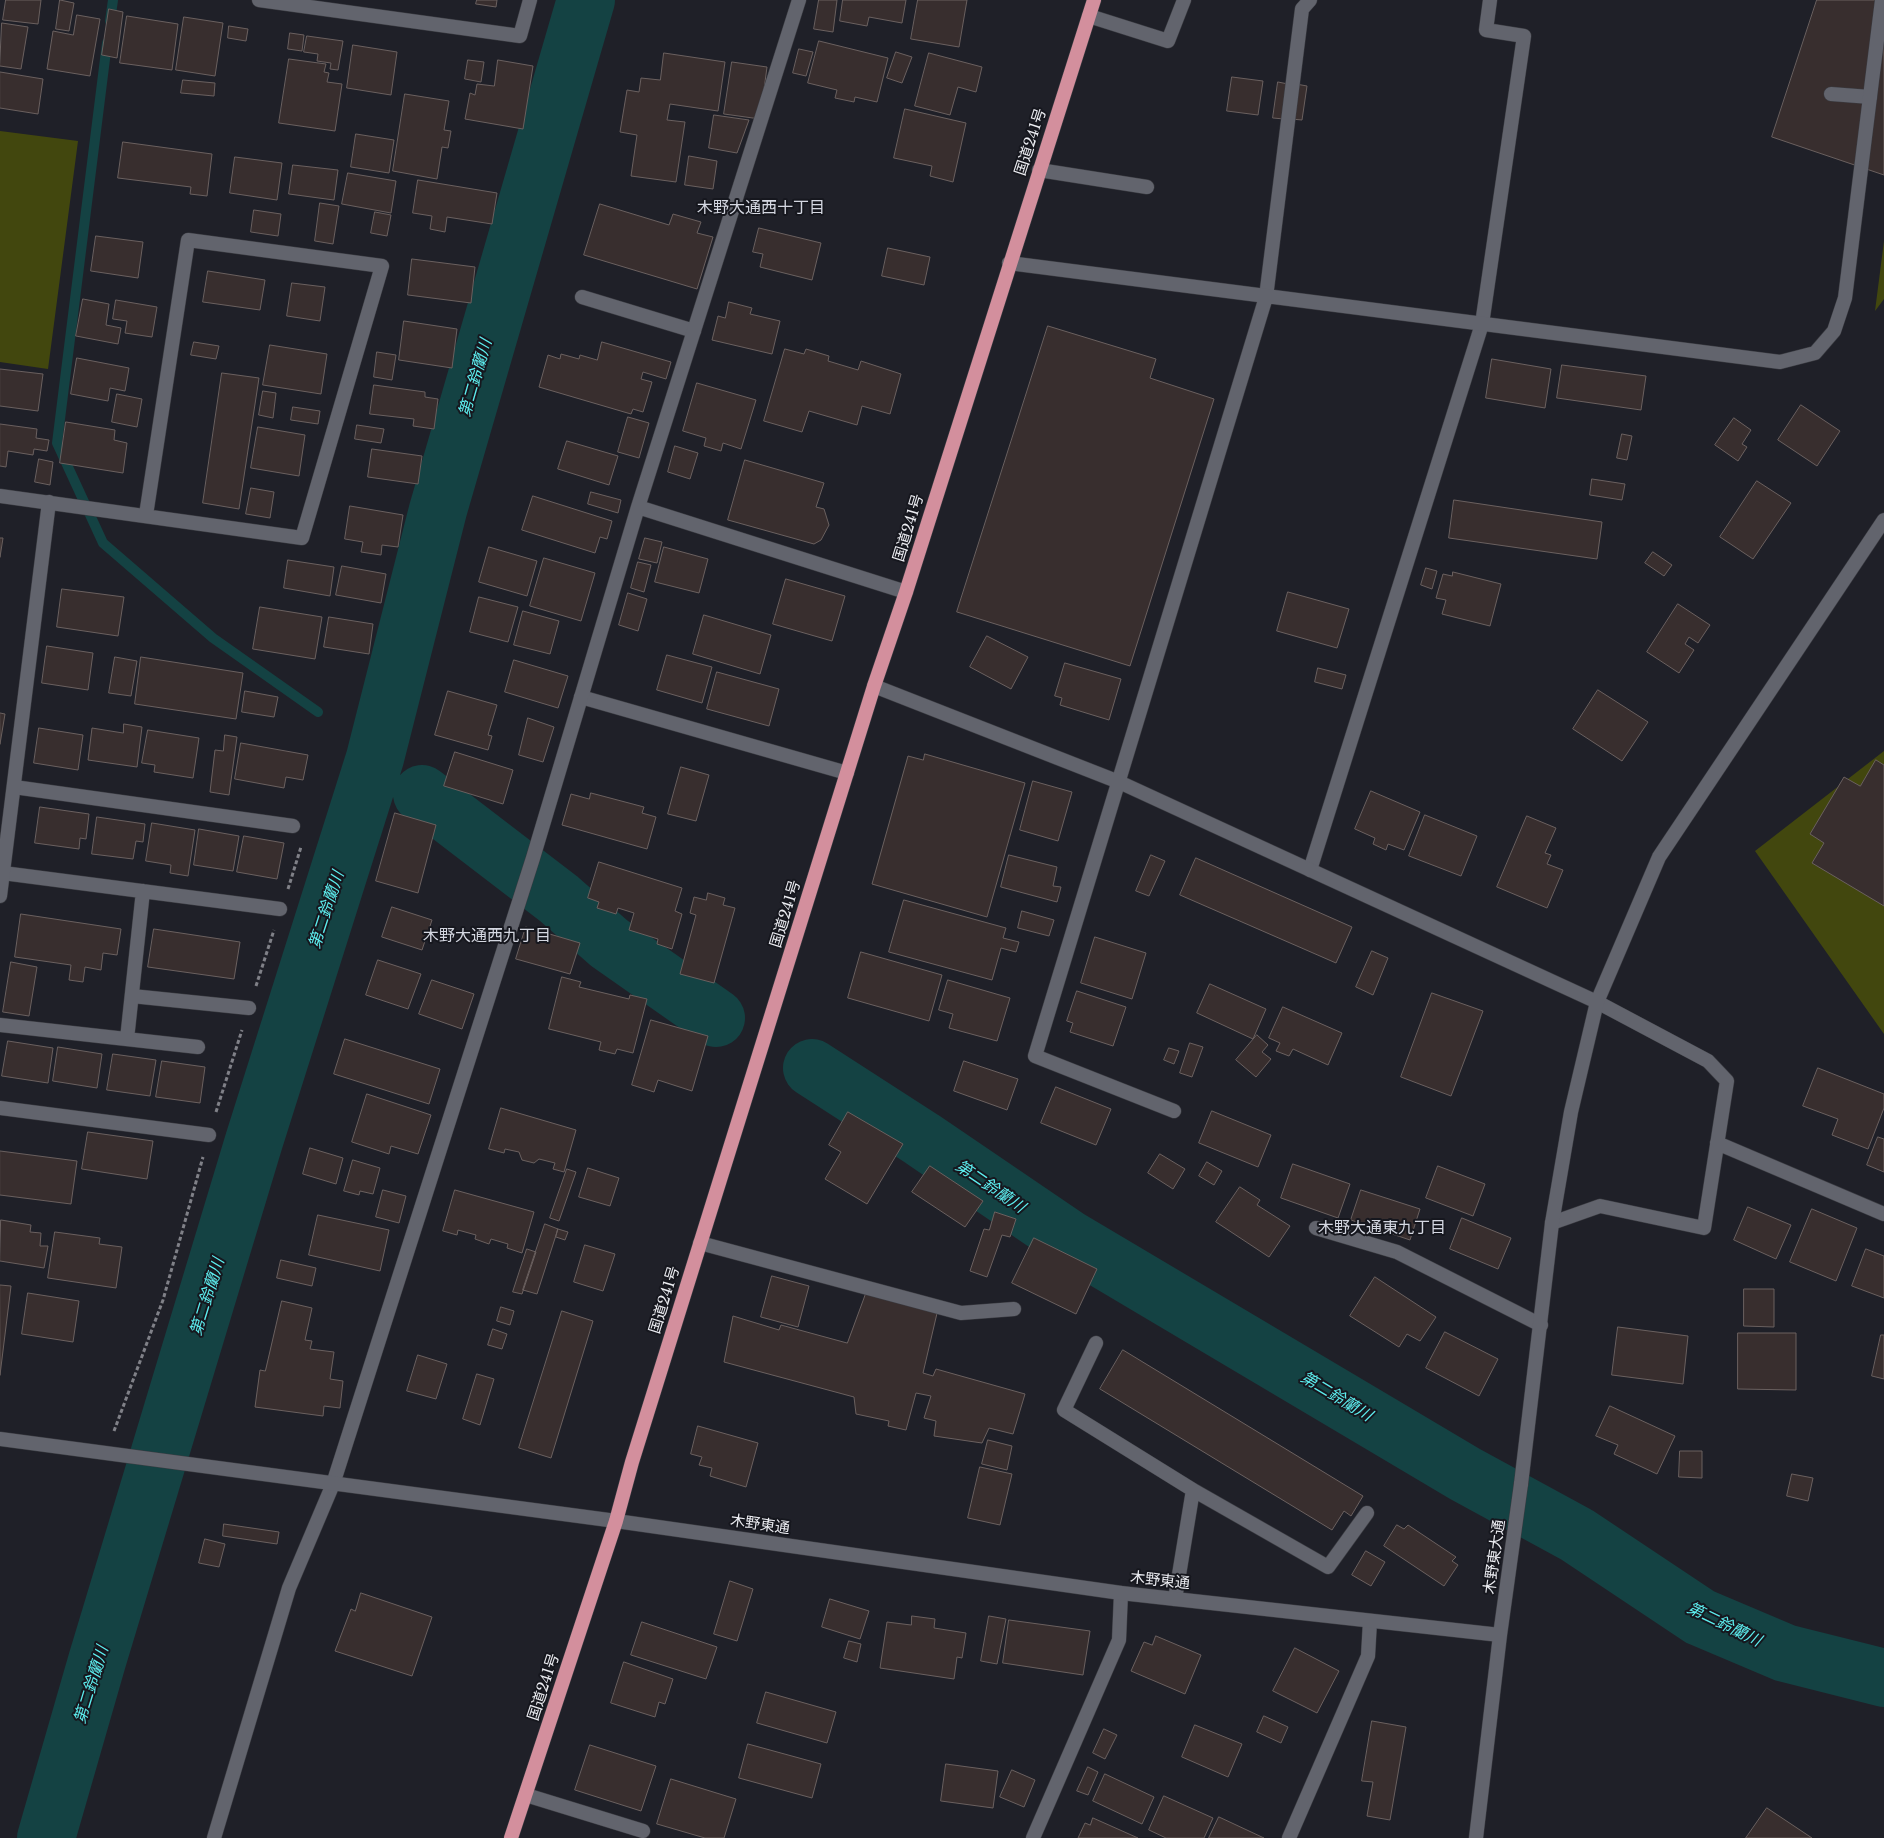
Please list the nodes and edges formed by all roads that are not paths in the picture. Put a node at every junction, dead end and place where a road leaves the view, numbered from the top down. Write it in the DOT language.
graph roads {
  1 [pos="259,0"];
  2 [pos="530,0"];
  3 [pos="799,0"];
  4 [pos="1094,0"];
  5 [pos="1184,0"];
  6 [pos="1310,0"];
  7 [pos="1490,0"];
  8 [pos="1882,0"];
  9 [pos="1089,16"];
  10 [pos="1831,94"];
  11 [pos="1870,97"];
  12 [pos="1039,170"];
  13 [pos="1147,188"];
  14 [pos="1009,263"];
  15 [pos="1266,296"];
  16 [pos="582,297"];
  17 [pos="1482,324"];
  18 [pos="694,331"];
  19 [pos="0,496"];
  20 [pos="49,502"];
  21 [pos="638,507"];
  22 [pos="146,515"];
  23 [pos="1884,520"];
  24 [pos="906,592"];
  25 [pos="874,686"];
  26 [pos="581,697"];
  27 [pos="847,773"];
  28 [pos="1119,782"];
  29 [pos="14,787"];
  30 [pos="6,804"];
  31 [pos="294,826"];
  32 [pos="1310,870"];
  33 [pos="3,873"];
  34 [pos="143,891"];
  35 [pos="0,896"];
  36 [pos="280,910"];
  37 [pos="132,996"];
  38 [pos="1597,1002"];
  39 [pos="249,1008"];
  40 [pos="0,1025"];
  41 [pos="128,1039"];
  42 [pos="198,1047"];
  43 [pos="0,1108"];
  44 [pos="1174,1111"];
  45 [pos="209,1135"];
  46 [pos="1717,1143"];
  47 [pos="1884,1214"];
  48 [pos="1552,1223"];
  49 [pos="1316,1228"];
  50 [pos="700,1243"];
  51 [pos="1014,1309"];
  52 [pos="1541,1325"];
  53 [pos="1096,1343"];
  54 [pos="0,1439"];
  55 [pos="333,1484"];
  56 [pos="1193,1490"];
  57 [pos="1367,1513"];
  58 [pos="616,1521"];
  59 [pos="1121,1593"];
  60 [pos="1175,1599"];
  61 [pos="1370,1621"];
  62 [pos="1500,1634"];
  63 [pos="526,1795"];
  64 [pos="643,1831"];
  65 [pos="214,1838"];
  66 [pos="511,1838"];
  67 [pos="1033,1838"];
  68 [pos="1289,1838"];
  69 [pos="1476,1838"];
  1 -- 2 [label="street"];
  3 -- 18 [label="street"];
  4 -- 9 [label="highway, 国道241号"];
  5 -- 9 [label="street"];
  6 -- 15 [label="street"];
  7 -- 17 [label="street"];
  8 -- 11 [label="street"];
  9 -- 12 [label="highway, 国道241号"];
  10 -- 11 [label="street"];
  11 -- 17 [label="street"];
  12 -- 13 [label="street"];
  12 -- 14 [label="highway, 国道241号"];
  14 -- 15 [label="street"];
  14 -- 24 [label="highway, 国道241号"];
  15 -- 17 [label="street"];
  15 -- 28 [label="street"];
  16 -- 18 [label="street"];
  17 -- 32 [label="street"];
  18 -- 21 [label="street"];
  19 -- 20 [label="street"];
  20 -- 22 [label="street"];
  20 -- 29 [label="street"];
  21 -- 24 [label="street"];
  21 -- 26 [label="street"];
  22 -- 22 [label="street"];
  23 -- 38 [label="street, 木野東大通"];
  24 -- 25 [label="highway, 国道241号"];
  25 -- 27 [label="highway, 国道241号"];
  25 -- 28 [label="street"];
  26 -- 27 [label="street"];
  26 -- 55 [label="street"];
  27 -- 50 [label="highway, 国道241号"];
  28 -- 32 [label="street"];
  28 -- 44 [label="street"];
  29 -- 30 [label="street"];
  29 -- 31 [label="street"];
  30 -- 33 [label="street"];
  32 -- 38 [label="street"];
  33 -- 34 [label="street"];
  33 -- 35 [label="street"];
  34 -- 36 [label="street"];
  34 -- 37 [label="street"];
  37 -- 39 [label="street"];
  37 -- 41 [label="street"];
  38 -- 46 [label="street"];
  38 -- 48 [label="street, 木野東大通"];
  40 -- 41 [label="street"];
  41 -- 42 [label="street"];
  43 -- 45 [label="street"];
  46 -- 47 [label="street"];
  46 -- 48 [label="street"];
  48 -- 52 [label="street, 木野東大通"];
  49 -- 52 [label="street"];
  50 -- 51 [label="street"];
  50 -- 58 [label="highway, 国道241号"];
  52 -- 62 [label="street, 木野東大通"];
  53 -- 56 [label="street"];
  54 -- 55 [label="street, 木野東通"];
  55 -- 58 [label="street, 木野東通"];
  55 -- 65 [label="street"];
  56 -- 57 [label="street"];
  56 -- 60 [label="street"];
  58 -- 59 [label="street, 木野東通"];
  58 -- 63 [label="highway, 国道241号"];
  59 -- 60 [label="street, 木野東通"];
  59 -- 67 [label="street"];
  60 -- 61 [label="street, 木野東通"];
  61 -- 62 [label="street, 木野東通"];
  61 -- 68 [label="street"];
  62 -- 69 [label="street"];
  63 -- 64 [label="street"];
  63 -- 66 [label="highway, 国道241号"];
}
